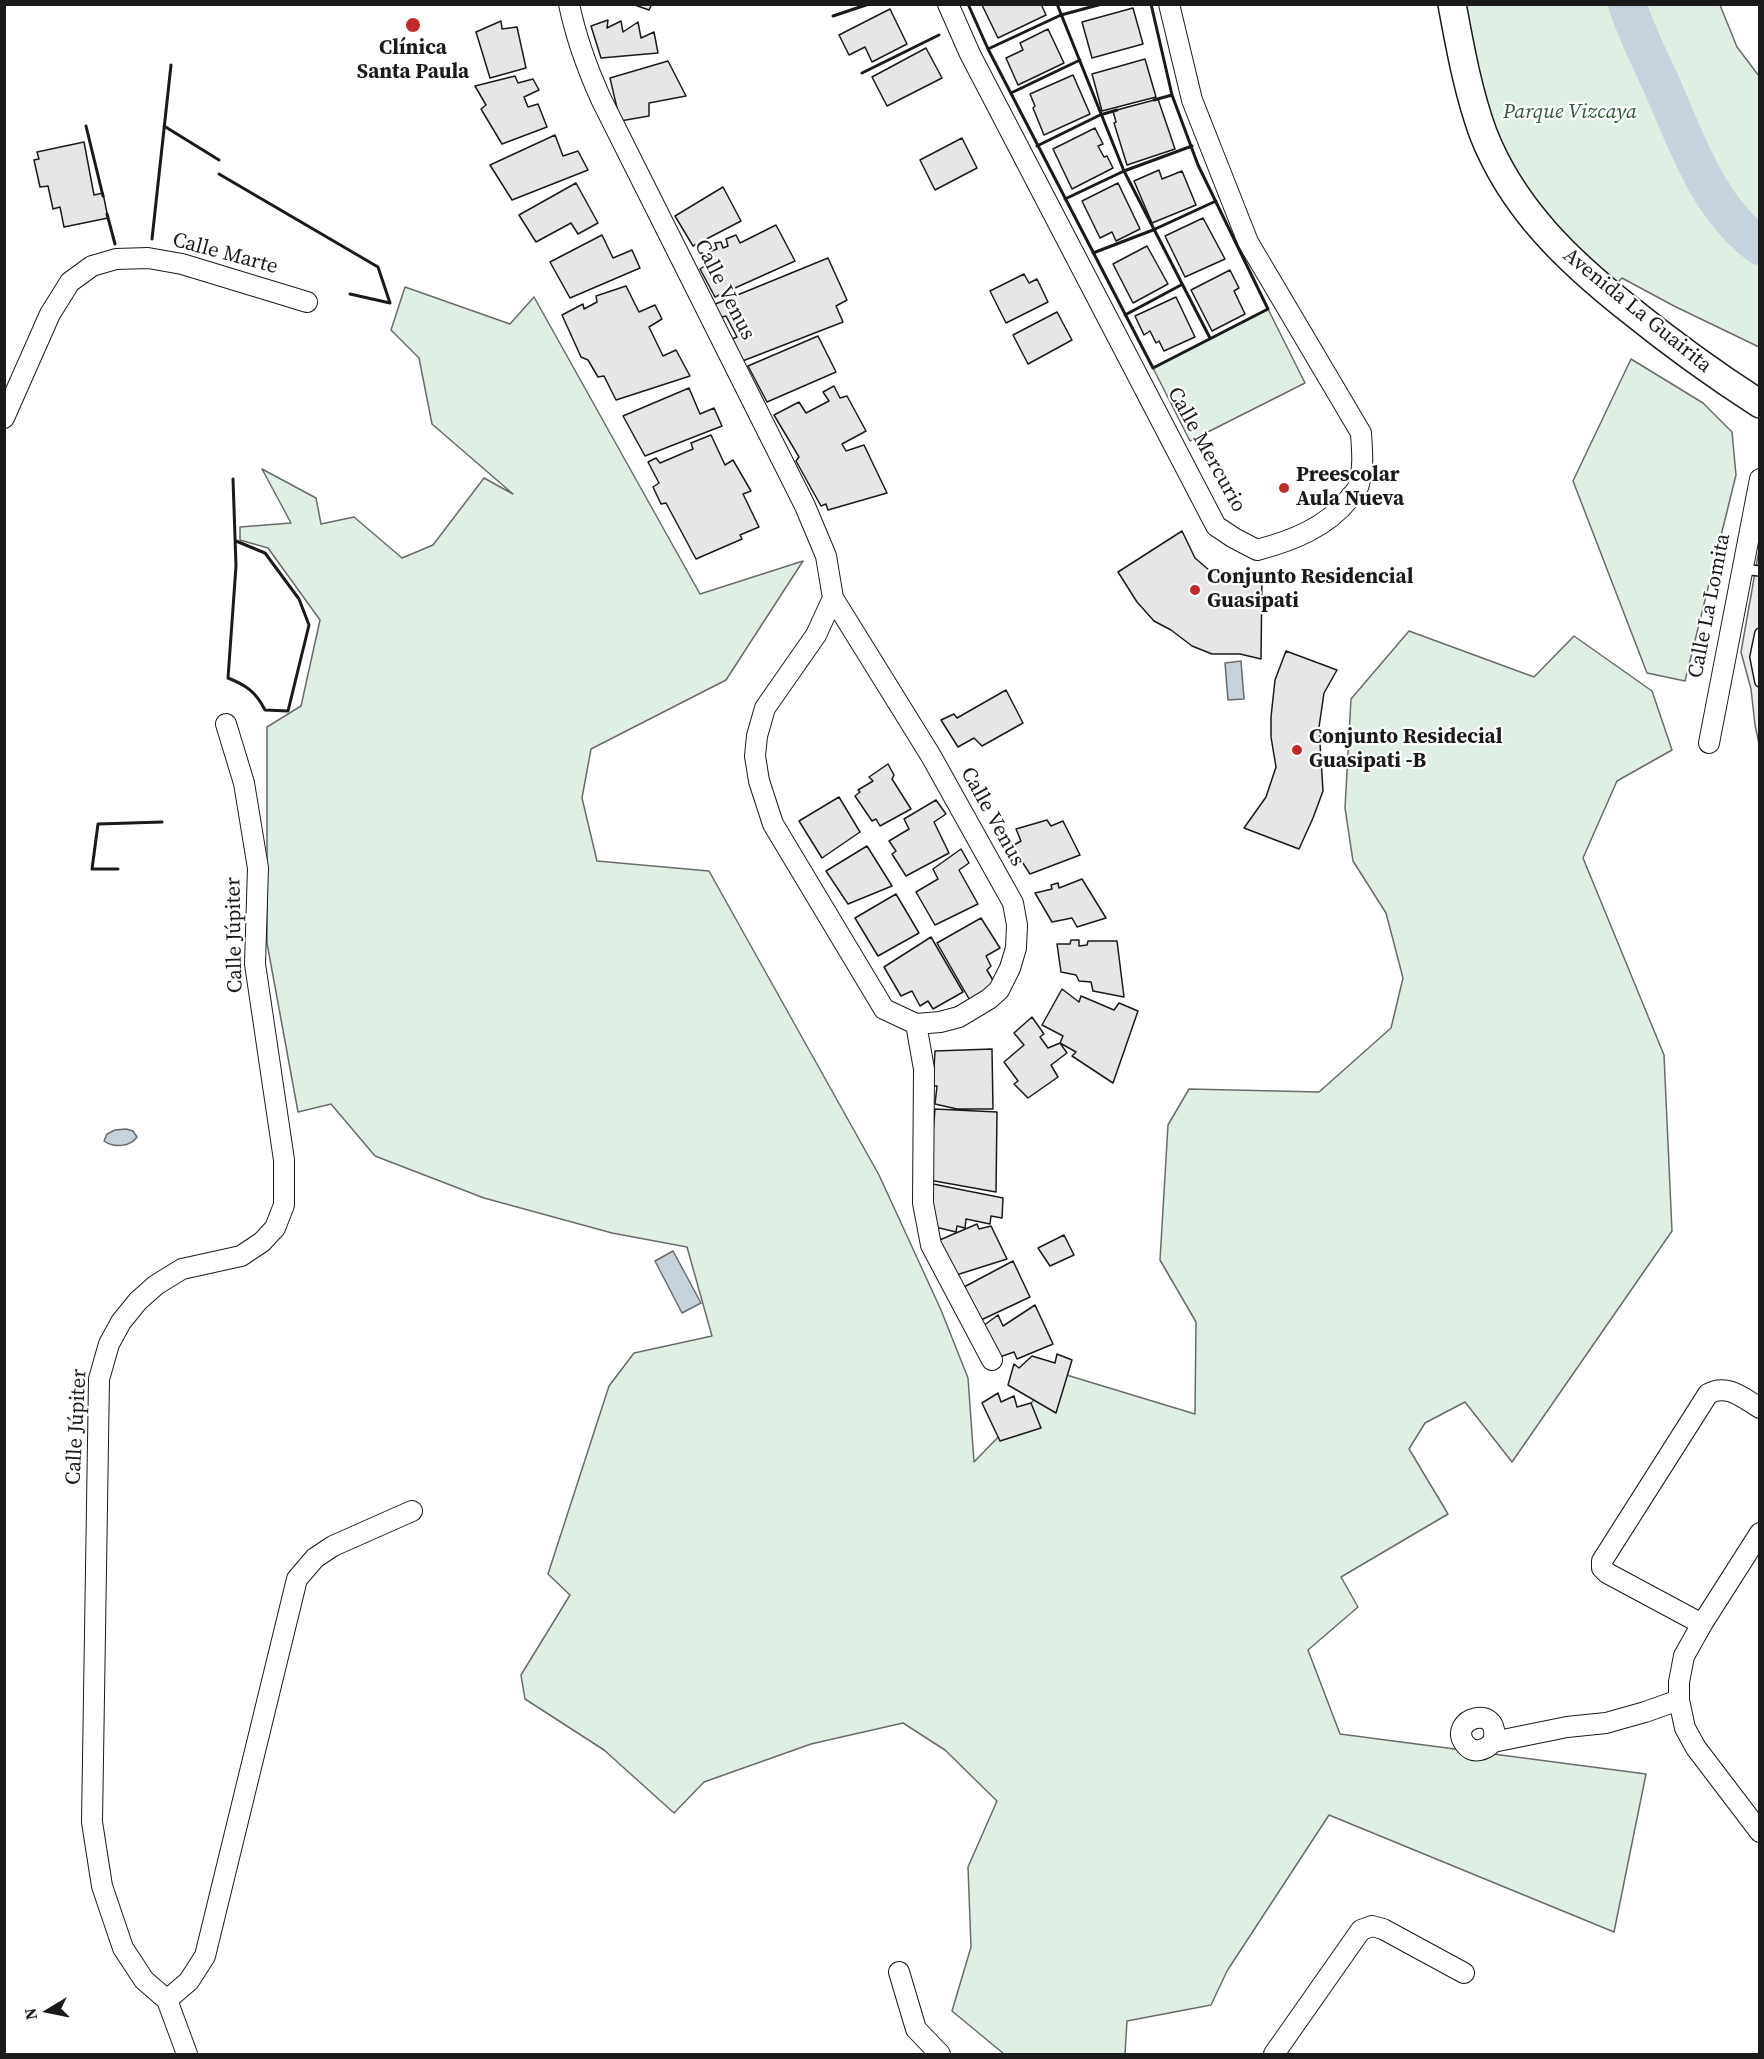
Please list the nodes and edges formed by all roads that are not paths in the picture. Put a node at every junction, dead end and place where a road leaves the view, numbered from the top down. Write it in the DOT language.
graph roads {
  1 [pos="569,4"];
  2 [pos="948,4"];
  3 [pos="1169,4"];
  4 [pos="1452,4"];
  5 [pos="307,302"];
  6 [pos="1760,404"];
  7 [pos="4,418"];
  8 [pos="1760,479"];
  9 [pos="1754,542"];
  10 [pos="1750,570"];
  11 [pos="833,598"];
  12 [pos="1760,633"];
  13 [pos="1760,682"];
  14 [pos="226,724"];
  15 [pos="1709,743"];
  16 [pos="915,1024"];
  17 [pos="992,1360"];
  18 [pos="1760,1408"];
  19 [pos="411,1511"];
  20 [pos="1760,1533"];
  21 [pos="1702,1624"];
  22 [pos="1679,1700"];
  23 [pos="1493,1742"];
  24 [pos="1760,1832"];
  25 [pos="899,1972"];
  26 [pos="1464,1973"];
  27 [pos="167,2000"];
  28 [pos="188,2055"];
  29 [pos="940,2055"];
  30 [pos="1274,2055"];
  1 -- 11 [label="street, Calle Venus"];
  2 -- 3 [label="street, Calle Mercurio"];
  4 -- 6 [label="street, Avenida La Guairita"];
  5 -- 7 [label="street, Calle Marte"];
  8 -- 9 [label="street, Calle La Lomita"];
  9 -- 10 [label="street, Calle La Lomita"];
  10 -- 15 [label="street, Calle La Lomita"];
  11 -- 16 [label="street"];
  11 -- 16 [label="street, Calle Venus"];
  12 -- 13 [label="lane"];
  14 -- 27 [label="street, Calle Júpiter"];
  16 -- 17 [label="street"];
  18 -- 21 [label="street"];
  19 -- 27 [label="street"];
  20 -- 21 [label="street"];
  21 -- 22 [label="street"];
  22 -- 23 [label="street"];
  22 -- 24 [label="street"];
  25 -- 29 [label="street"];
  26 -- 30 [label="street"];
  27 -- 28 [label="street"];
}
